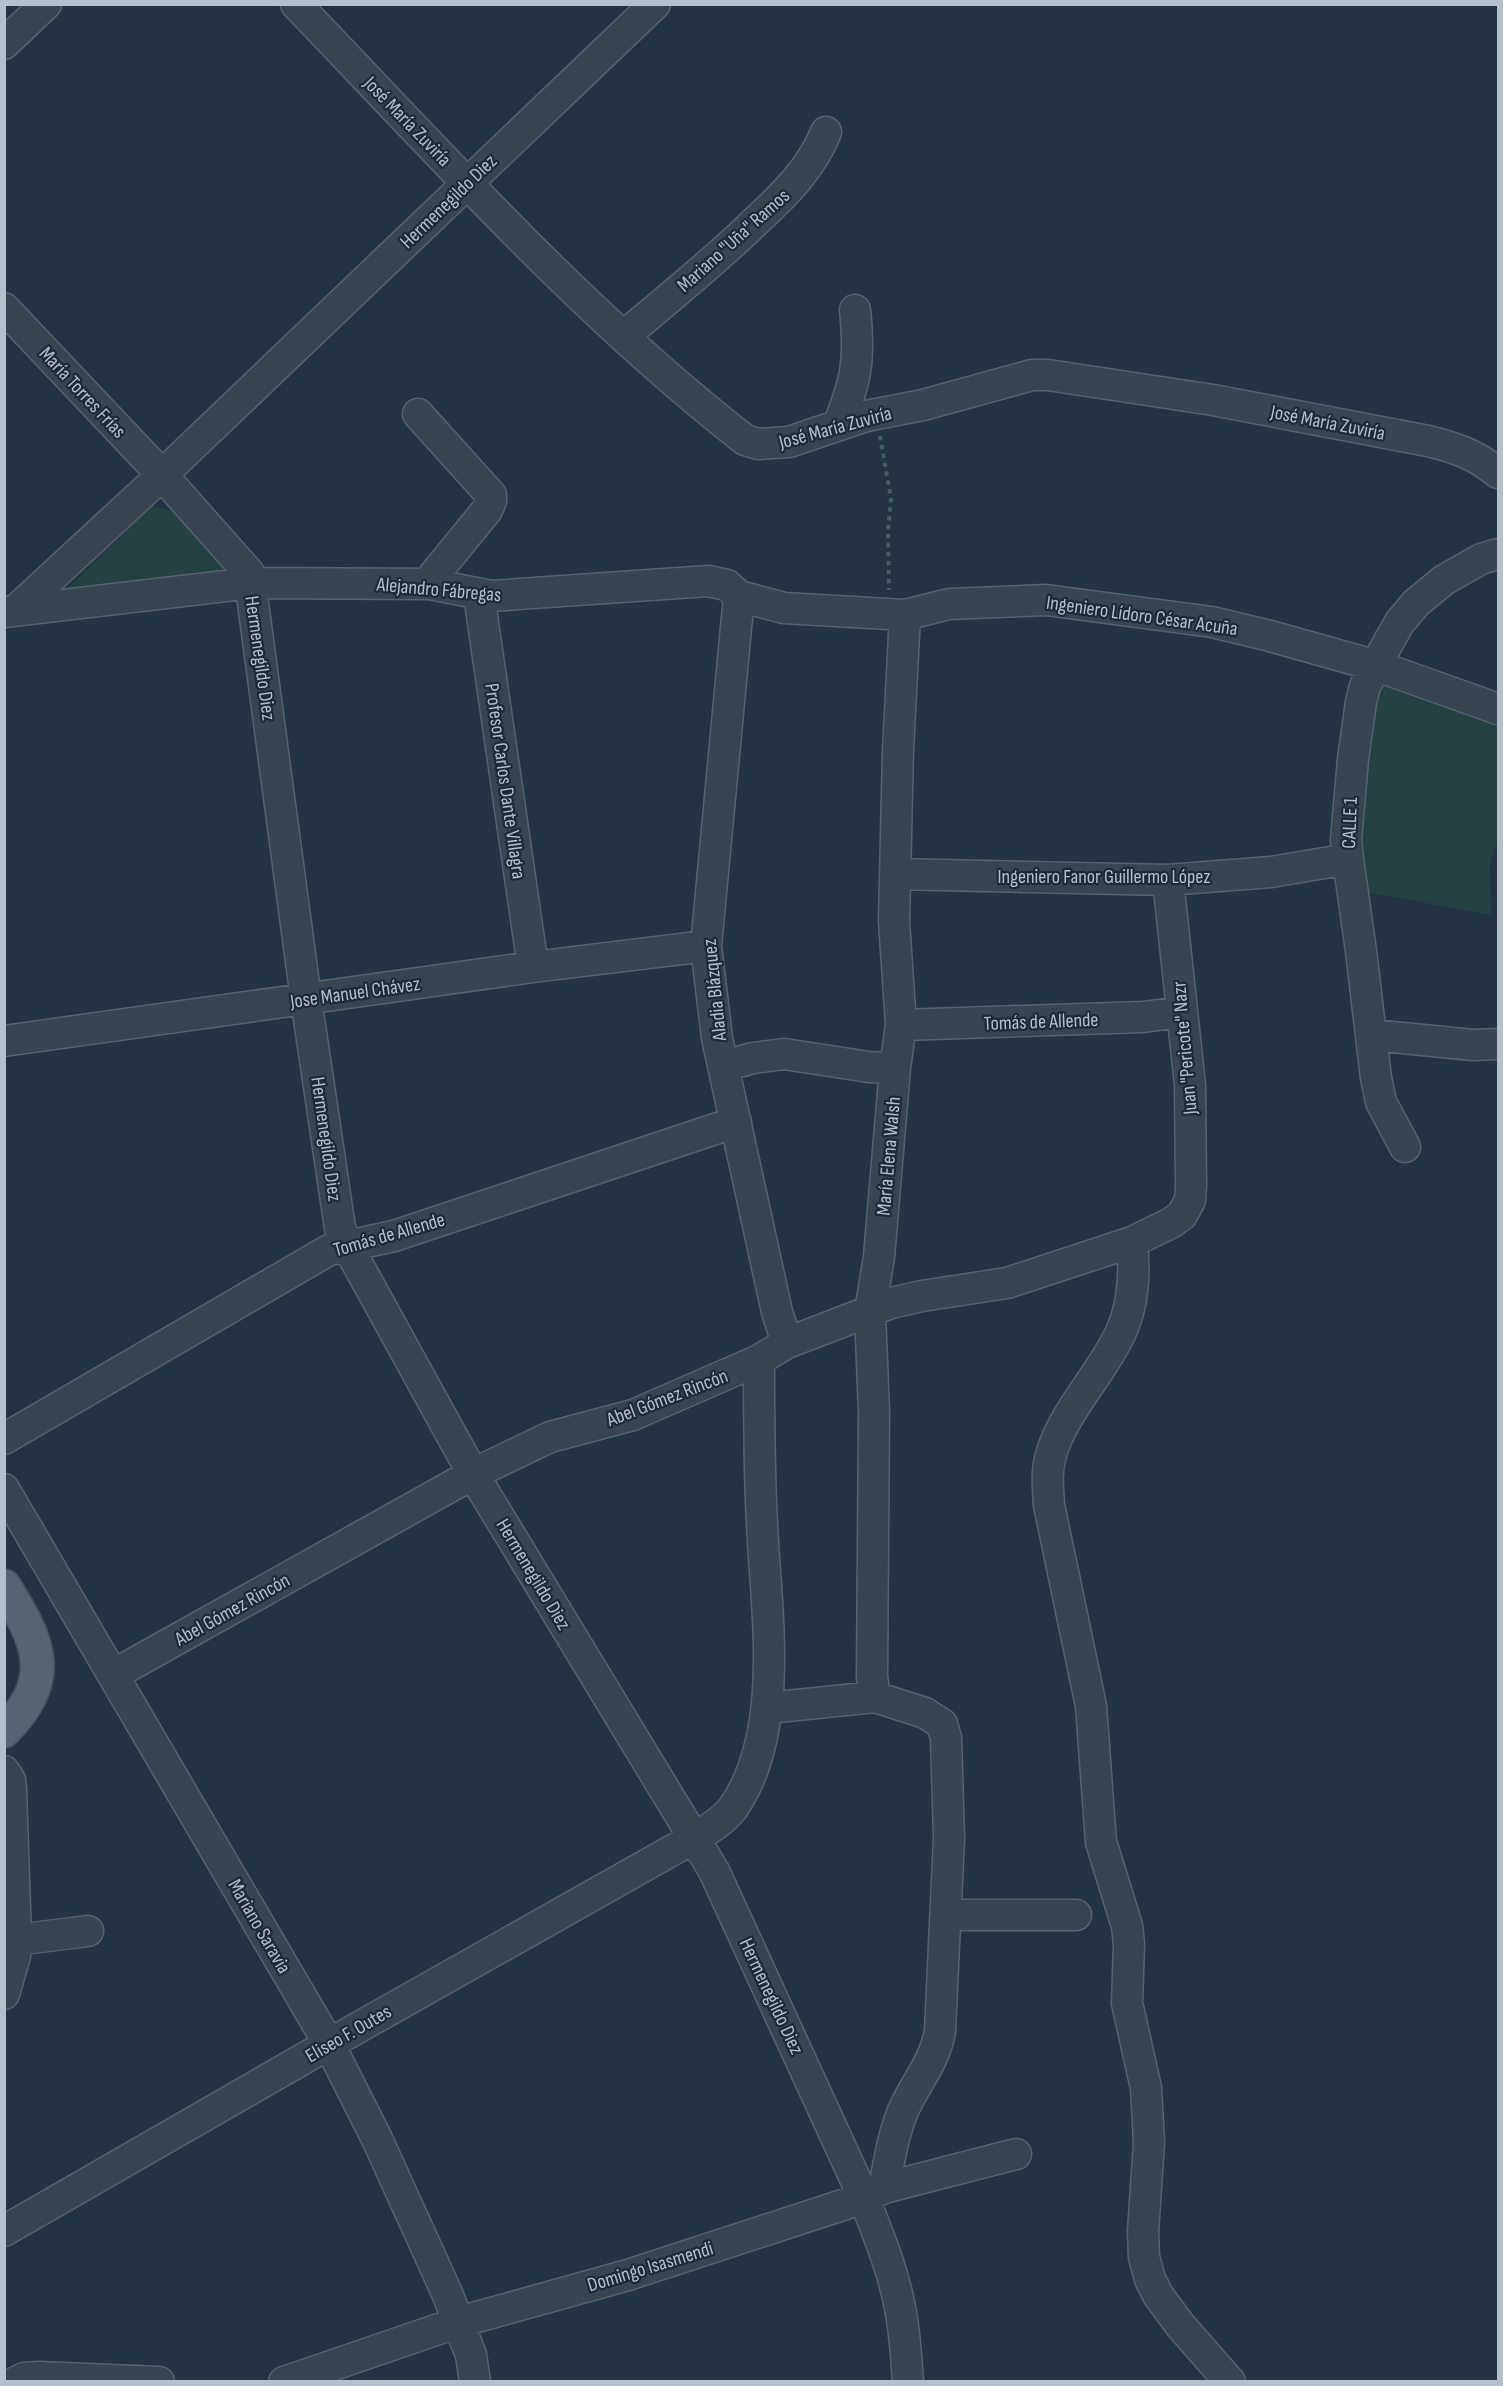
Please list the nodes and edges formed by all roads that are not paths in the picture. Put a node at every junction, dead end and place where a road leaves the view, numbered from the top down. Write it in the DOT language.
graph roads {
  1 [pos="46,4"];
  2 [pos="296,4"];
  3 [pos="655,4"];
  4 [pos="4,44"];
  5 [pos="826,132"];
  6 [pos="467,183"];
  7 [pos="4,308"];
  8 [pos="855,310"];
  9 [pos="624,336"];
  10 [pos="418,414"];
  11 [pos="838,425"];
  12 [pos="1498,473"];
  13 [pos="162,475"];
  14 [pos="1498,554"];
  15 [pos="251,583"];
  16 [pos="430,584"];
  17 [pos="479,595"];
  18 [pos="740,596"];
  19 [pos="10,611"];
  20 [pos="897,615"];
  21 [pos="1377,666"];
  22 [pos="1498,710"];
  23 [pos="1347,859"];
  24 [pos="896,874"];
  25 [pos="1168,880"];
  26 [pos="706,946"];
  27 [pos="532,968"];
  28 [pos="306,999"];
  29 [pos="1181,1012"];
  30 [pos="901,1025"];
  31 [pos="1372,1035"];
  32 [pos="4,1041"];
  33 [pos="1498,1044"];
  34 [pos="724,1066"];
  35 [pos="895,1068"];
  36 [pos="736,1122"];
  37 [pos="1405,1147"];
  38 [pos="1182,1215"];
  39 [pos="1132,1242"];
  40 [pos="346,1245"];
  41 [pos="870,1312"];
  42 [pos="787,1343"];
  43 [pos="759,1360"];
  44 [pos="4,1439"];
  45 [pos="473,1474"];
  46 [pos="4,1489"];
  47 [pos="4,1586"];
  48 [pos="113,1675"];
  49 [pos="874,1697"];
  50 [pos="768,1708"];
  51 [pos="4,1731"];
  52 [pos="4,1771"];
  53 [pos="694,1838"];
  54 [pos="946,1916"];
  55 [pos="1076,1916"];
  56 [pos="88,1930"];
  57 [pos="16,1940"];
  58 [pos="4,1994"];
  59 [pos="329,2044"];
  60 [pos="1016,2154"];
  61 [pos="874,2193"];
  62 [pos="4,2231"];
  63 [pos="459,2322"];
  64 [pos="16,2382"];
  65 [pos="159,2382"];
  66 [pos="284,2382"];
  67 [pos="475,2382"];
  68 [pos="908,2382"];
  69 [pos="1230,2382"];
  1 -- 4 [label="street"];
  2 -- 6 [label="street, José María Zuviría"];
  3 -- 6 [label="street, Hermenegildo Diez"];
  5 -- 9 [label="street, Mariano \"Uña\" Ramos"];
  6 -- 9 [label="street, José María Zuviría"];
  6 -- 13 [label="street, Hermenegildo Diez"];
  7 -- 13 [label="street, María Torres Frías"];
  8 -- 11 [label="street"];
  9 -- 11 [label="street, José María Zuviría"];
  10 -- 16 [label="street"];
  11 -- 12 [label="street, José María Zuviría"];
  13 -- 15 [label="street, Hermenegildo Diez"];
  13 -- 19 [label="street"];
  14 -- 21 [label="street, CALLE 1"];
  15 -- 16 [label="street, Alejandro Fábregas"];
  15 -- 19 [label="street, Alejandro Fábregas"];
  15 -- 28 [label="street, Hermenegildo Diez"];
  16 -- 17 [label="street, Alejandro Fábregas"];
  17 -- 18 [label="street, Alejandro Fábregas"];
  17 -- 27 [label="street, Profesor Carlos Dante Villagra"];
  18 -- 20 [label="street, Alejandro Fábregas"];
  18 -- 26 [label="street, Aladia Blázquez"];
  20 -- 21 [label="street, Ingeniero Lídoro César Acuña"];
  20 -- 24 [label="street, María Elena Walsh"];
  21 -- 22 [label="street, Ingeniero Lídoro César Acuña"];
  21 -- 23 [label="street, CALLE 1"];
  23 -- 25 [label="street, Ingeniero Fanor Guillermo López"];
  23 -- 31 [label="street, CALLE 1"];
  24 -- 25 [label="street, Ingeniero Fanor Guillermo López"];
  24 -- 30 [label="street, María Elena Walsh"];
  25 -- 29 [label="street, Juan \"Pericote\" Nazr"];
  26 -- 27 [label="street, Jose Manuel Chávez"];
  26 -- 34 [label="street, Aladia Blázquez"];
  27 -- 28 [label="street, Jose Manuel Chávez"];
  28 -- 32 [label="street, Jose Manuel Chávez"];
  28 -- 40 [label="street, Hermenegildo Diez"];
  29 -- 30 [label="street, Tomás de Allende"];
  29 -- 38 [label="street, Juan \"Pericote\" Nazr"];
  30 -- 35 [label="street, María Elena Walsh"];
  31 -- 33 [label="street"];
  31 -- 37 [label="street, CALLE 1"];
  34 -- 35 [label="street"];
  34 -- 36 [label="street, Aladia Blázquez"];
  35 -- 41 [label="street, María Elena Walsh"];
  36 -- 40 [label="street, Tomás de Allende"];
  36 -- 42 [label="street, Aladia Blázquez"];
  38 -- 39 [label="street, Abel Gómez Rincón"];
  39 -- 41 [label="street, Abel Gómez Rincón"];
  39 -- 69 [label="street"];
  40 -- 44 [label="street, Tomás de Allende"];
  40 -- 45 [label="street, Hermenegildo Diez"];
  41 -- 42 [label="street, Abel Gómez Rincón"];
  41 -- 49 [label="street, María Elena Walsh"];
  42 -- 43 [label="street, Abel Gómez Rincón"];
  43 -- 45 [label="street, Abel Gómez Rincón"];
  43 -- 50 [label="street, Eliseo F. Outes"];
  45 -- 48 [label="street, Abel Gómez Rincón"];
  45 -- 53 [label="street, Hermenegildo Diez"];
  46 -- 48 [label="street, Mariano Saravia"];
  47 -- 51 [label="main road"];
  48 -- 59 [label="street, Mariano Saravia"];
  49 -- 50 [label="street"];
  49 -- 54 [label="street"];
  50 -- 53 [label="street, Eliseo F. Outes"];
  52 -- 57 [label="street"];
  53 -- 59 [label="street, Eliseo F. Outes"];
  53 -- 61 [label="street, Hermenegildo Diez"];
  54 -- 55 [label="street"];
  54 -- 61 [label="street"];
  56 -- 57 [label="street"];
  57 -- 58 [label="street"];
  59 -- 62 [label="street, Eliseo F. Outes"];
  59 -- 63 [label="street, Mariano Saravia"];
  60 -- 61 [label="street, Domingo Isasmendi"];
  61 -- 63 [label="street, Domingo Isasmendi"];
  61 -- 68 [label="street, Hermenegildo Diez"];
  63 -- 66 [label="street, Domingo Isasmendi"];
  63 -- 67 [label="street, Mariano Saravia"];
  64 -- 65 [label="street"];
}
